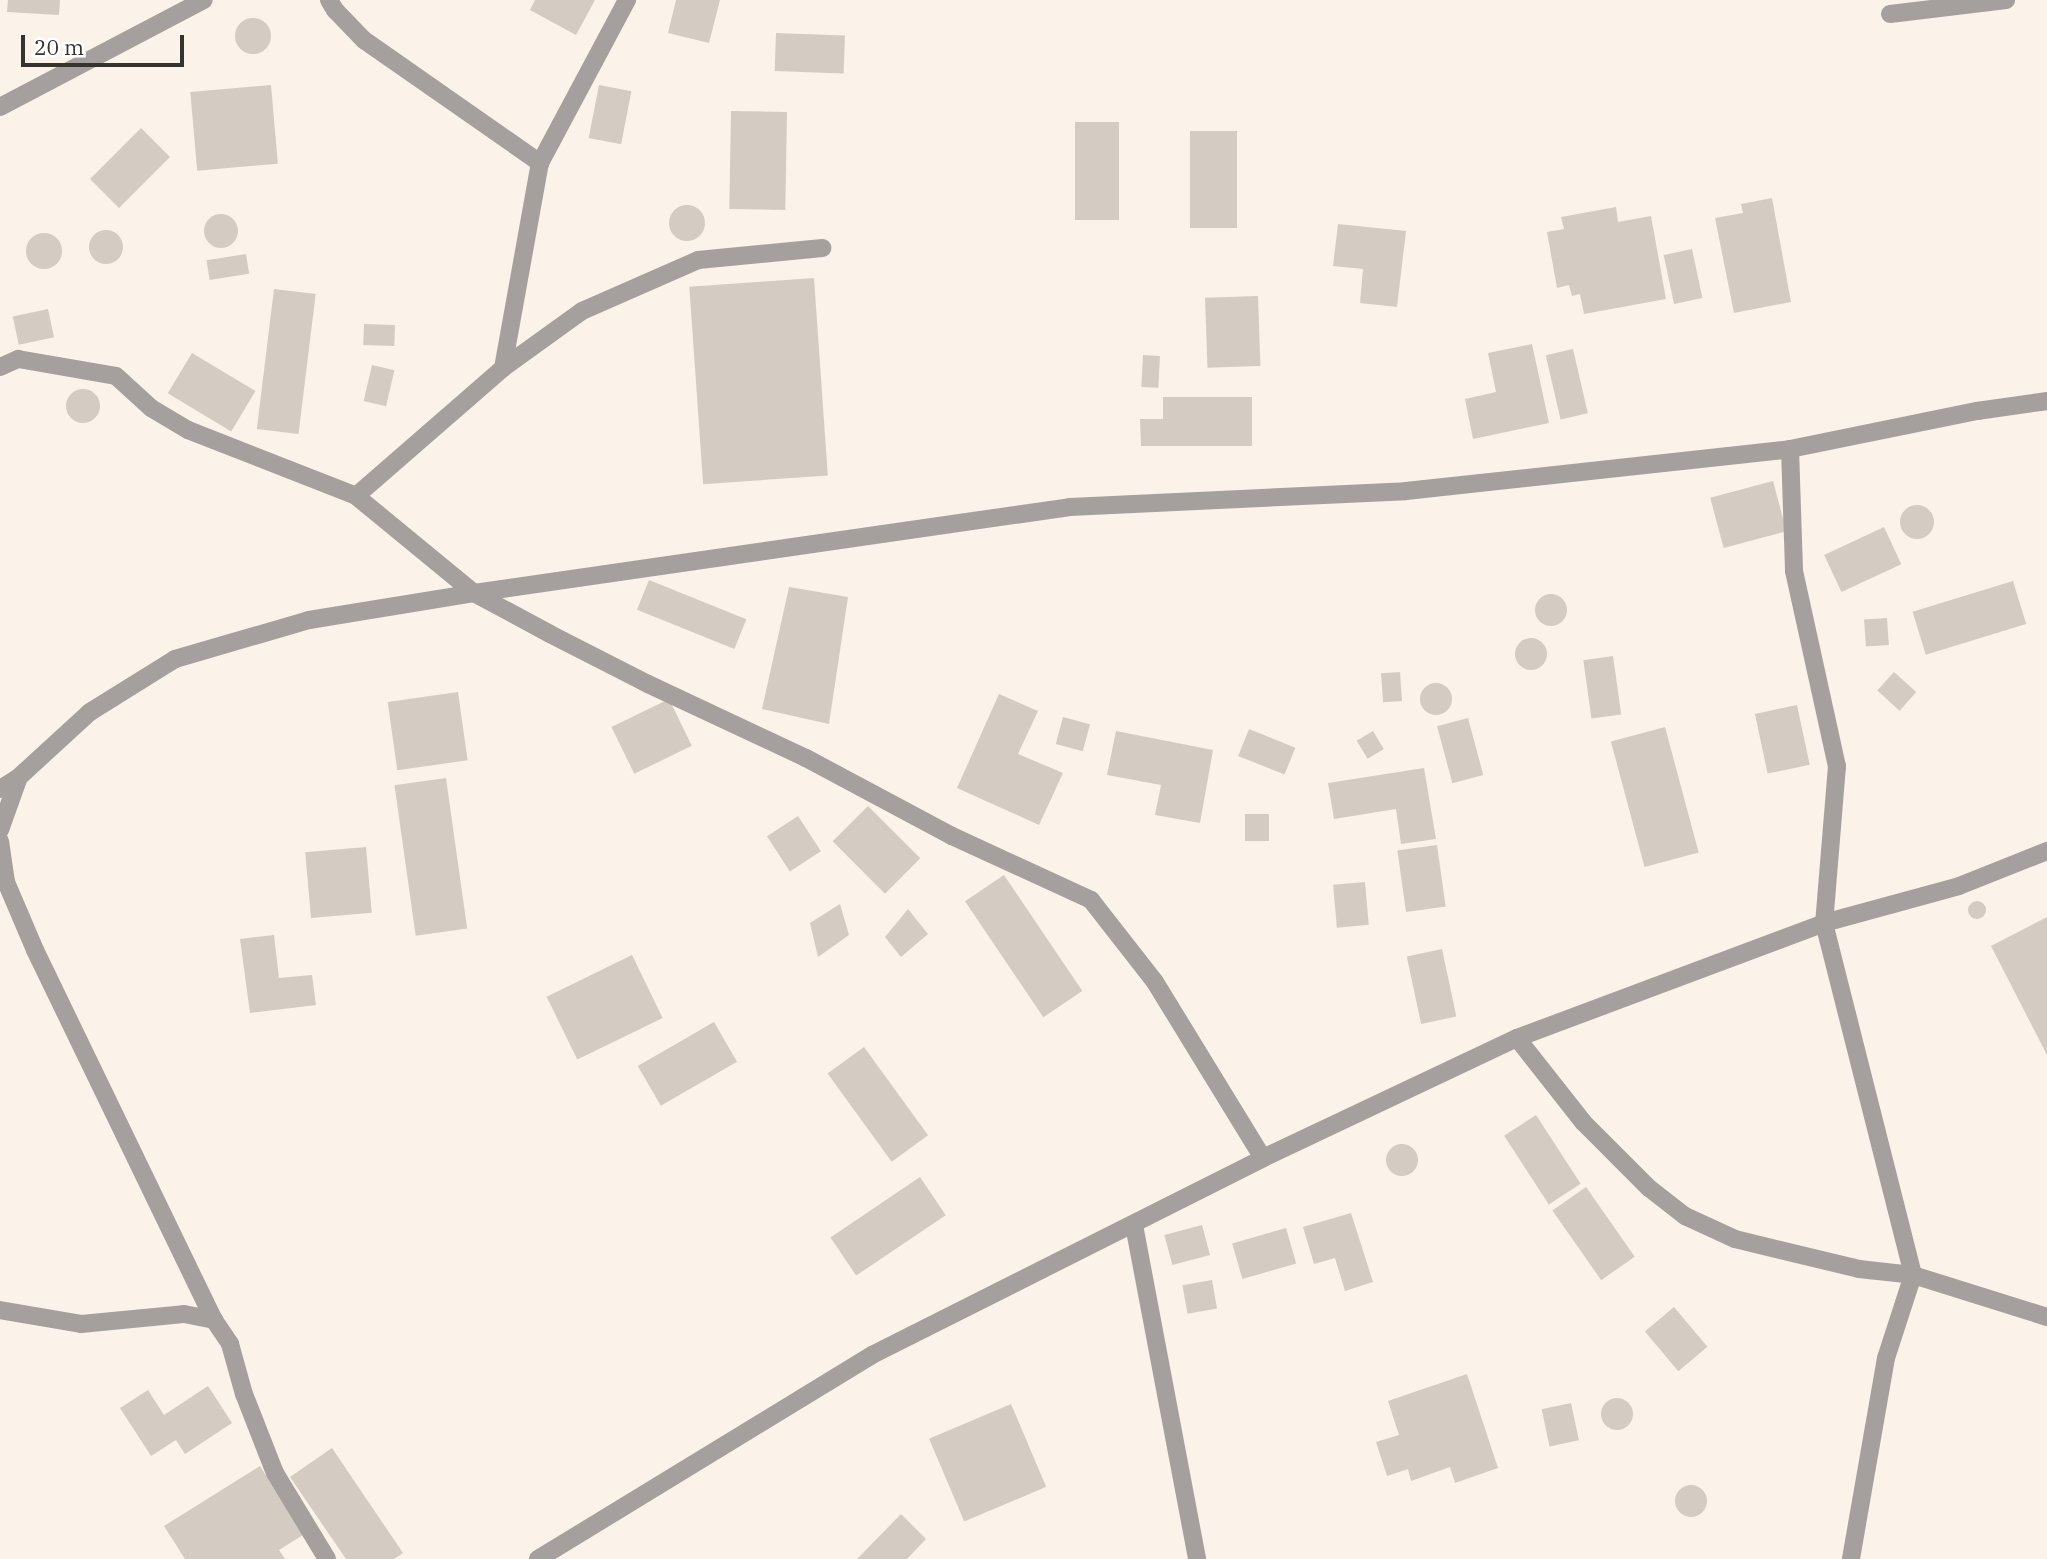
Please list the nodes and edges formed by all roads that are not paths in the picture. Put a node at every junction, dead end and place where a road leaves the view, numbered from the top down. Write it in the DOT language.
graph roads {
  1 [pos="204,0"];
  2 [pos="329,0"];
  3 [pos="626,0"];
  4 [pos="2006,0"];
  5 [pos="1890,14"];
  6 [pos="0,107"];
  7 [pos="540,163"];
  8 [pos="822,248"];
  9 [pos="0,368"];
  10 [pos="503,368"];
  11 [pos="2047,401"];
  12 [pos="1790,449"];
  13 [pos="356,496"];
  14 [pos="474,593"];
  15 [pos="19,777"];
  16 [pos="0,789"];
  17 [pos="0,830"];
  18 [pos="0,841"];
  19 [pos="2047,851"];
  20 [pos="1824,923"];
  21 [pos="1517,1038"];
  22 [pos="1263,1158"];
  23 [pos="1134,1225"];
  24 [pos="1913,1275"];
  25 [pos="0,1310"];
  26 [pos="2047,1317"];
  27 [pos="214,1320"];
  28 [pos="327,1559"];
  29 [pos="538,1559"];
  30 [pos="1197,1559"];
  31 [pos="1851,1559"];
  1 -- 6 [label="street"];
  2 -- 7 [label="street"];
  3 -- 7 [label="street"];
  4 -- 5 [label="street"];
  7 -- 10 [label="street"];
  8 -- 10 [label="street"];
  9 -- 13 [label="street"];
  10 -- 13 [label="street"];
  11 -- 12 [label="street"];
  12 -- 14 [label="street"];
  12 -- 20 [label="street"];
  13 -- 14 [label="street"];
  14 -- 15 [label="street"];
  14 -- 22 [label="street"];
  15 -- 16 [label="street"];
  15 -- 17 [label="street"];
  18 -- 27 [label="street"];
  19 -- 20 [label="street"];
  20 -- 21 [label="street"];
  20 -- 24 [label="street"];
  21 -- 22 [label="street"];
  21 -- 24 [label="street"];
  22 -- 23 [label="street"];
  23 -- 29 [label="street"];
  23 -- 30 [label="street"];
  24 -- 26 [label="street"];
  24 -- 31 [label="street"];
  25 -- 27 [label="street"];
  27 -- 28 [label="street"];
}
